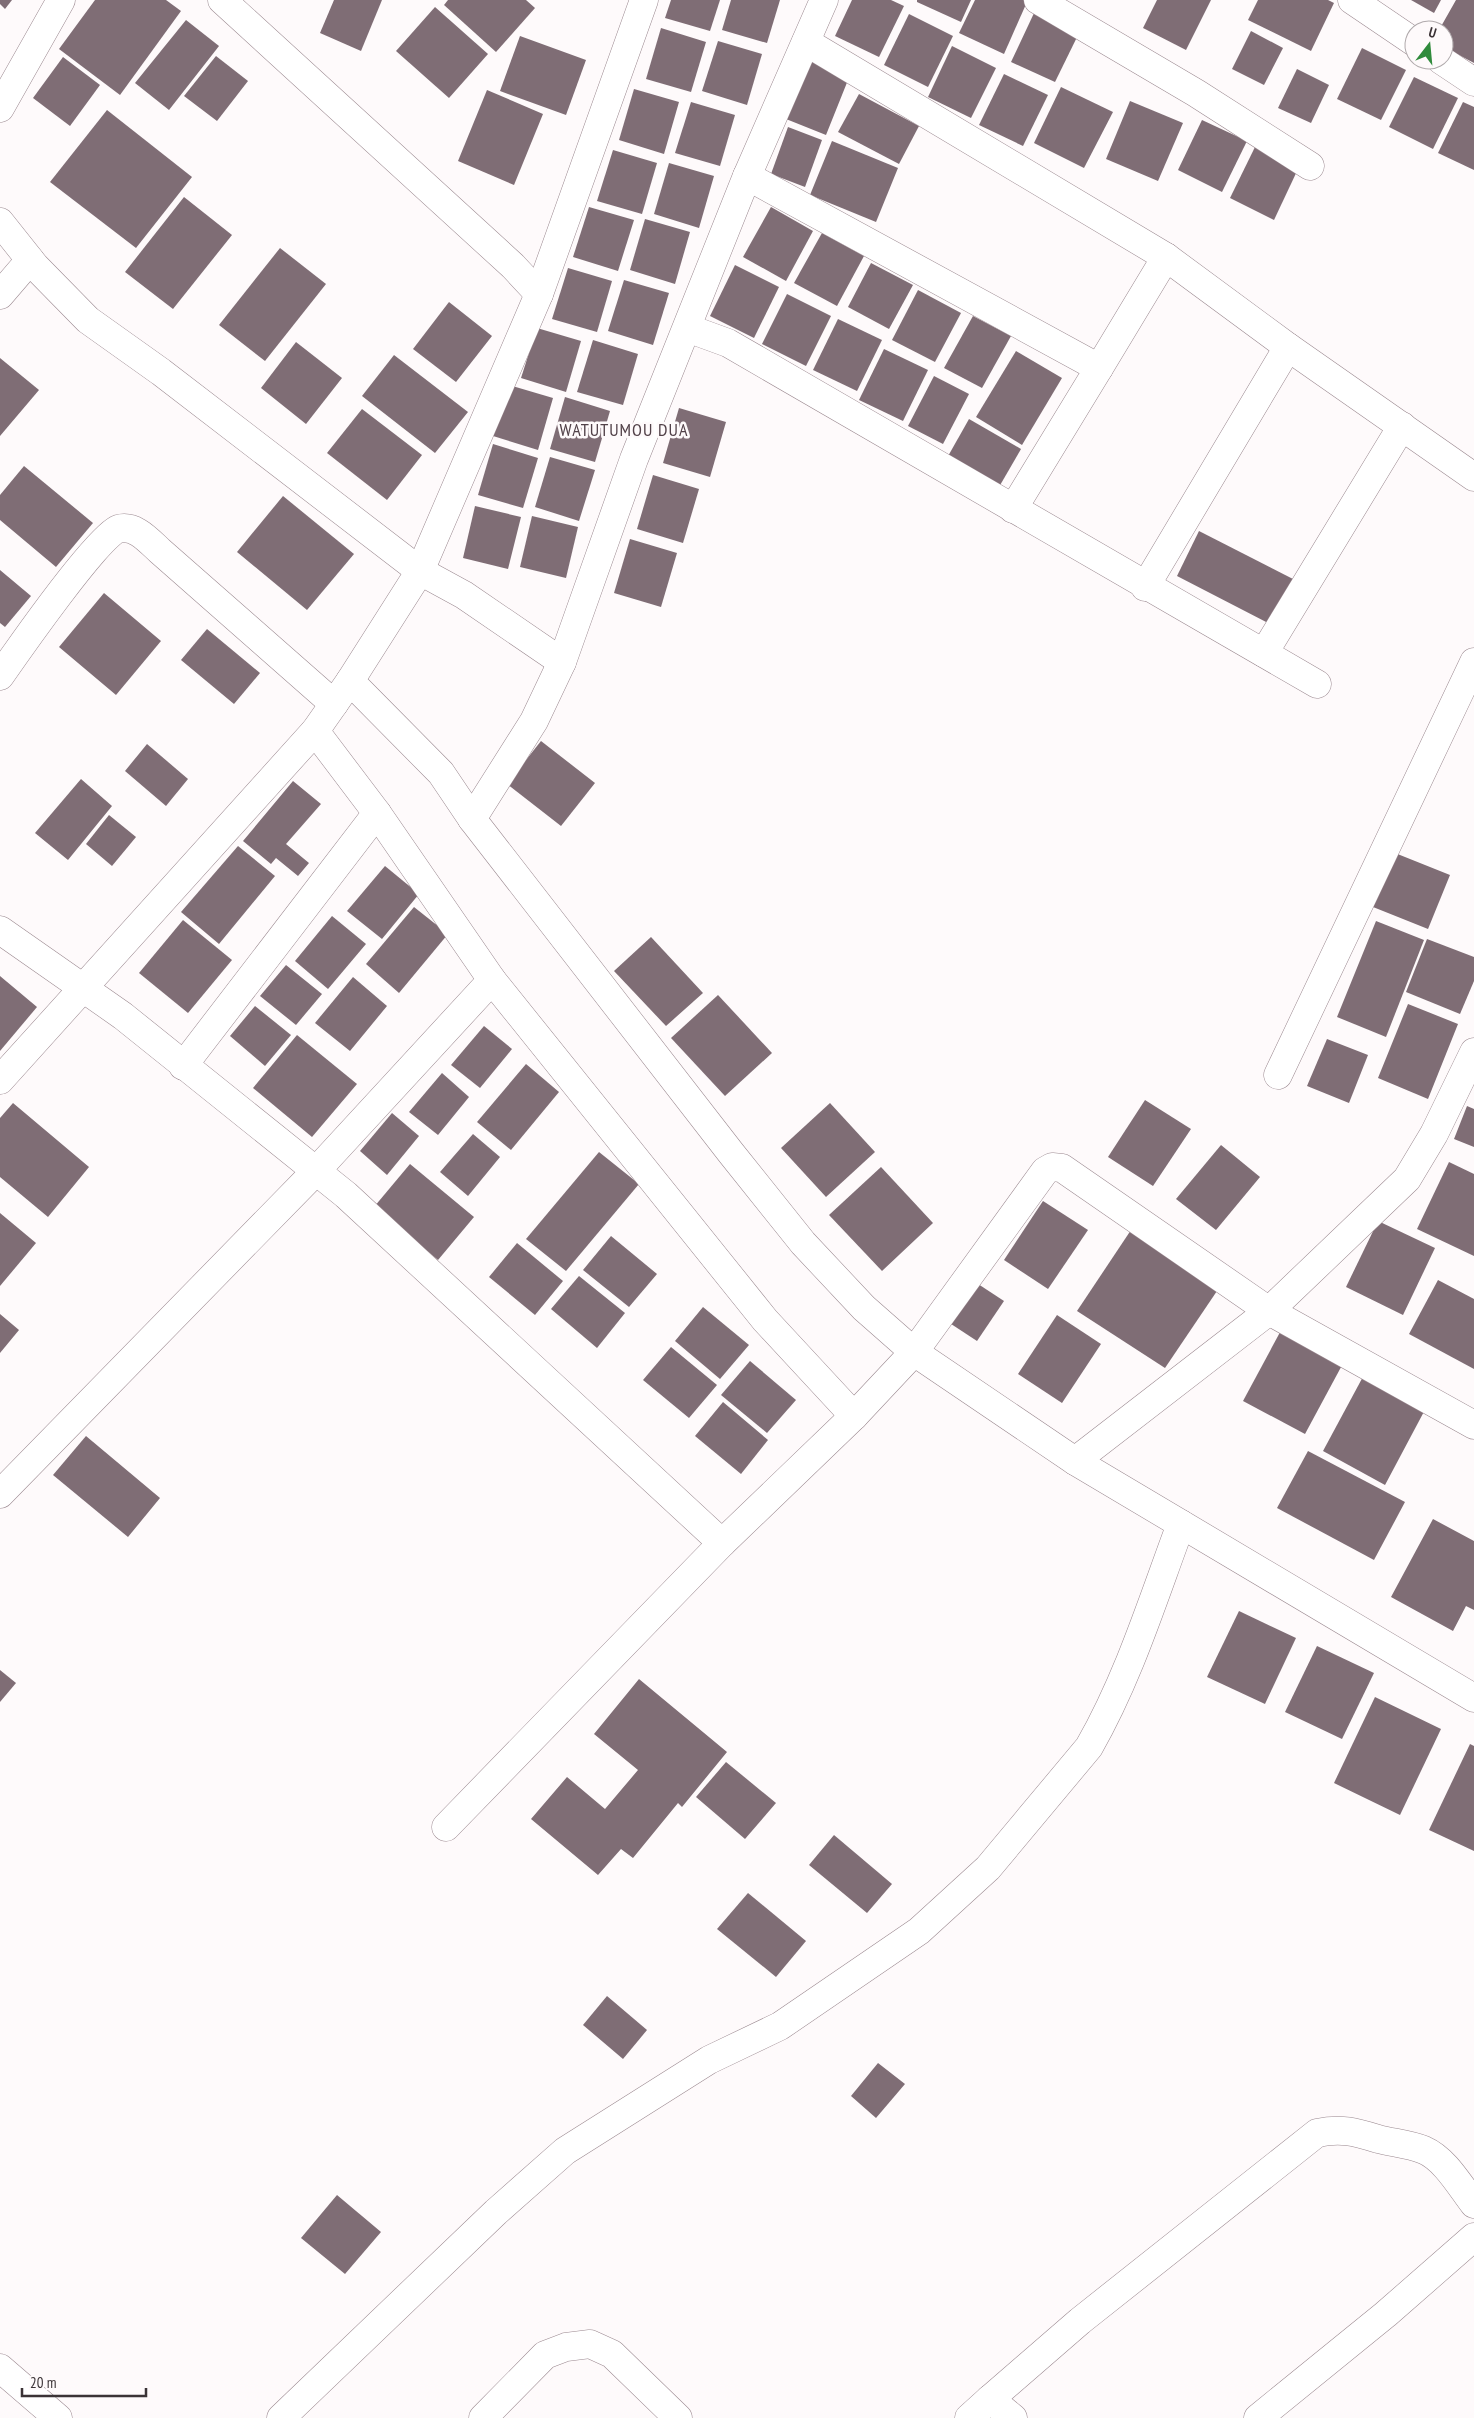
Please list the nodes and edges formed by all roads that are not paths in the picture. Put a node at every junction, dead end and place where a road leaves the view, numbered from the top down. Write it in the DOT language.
graph roads {
  1 [pos="61,0"];
  2 [pos="222,0"];
  3 [pos="643,0"];
  4 [pos="824,0"];
  5 [pos="1038,0"];
  6 [pos="1352,0"];
  7 [pos="1404,35"];
  8 [pos="806,42"];
  9 [pos="1454,69"];
  10 [pos="1474,82"];
  11 [pos="0,108"];
  12 [pos="1310,166"];
  13 [pos="747,176"];
  14 [pos="0,222"];
  15 [pos="1166,257"];
  16 [pos="30,260"];
  17 [pos="539,294"];
  18 [pos="0,295"];
  19 [pos="687,328"];
  20 [pos="1288,347"];
  21 [pos="1099,368"];
  22 [pos="1402,426"];
  23 [pos="1474,477"];
  24 [pos="1013,509"];
  25 [pos="420,571"];
  26 [pos="1146,587"];
  27 [pos="1264,653"];
  28 [pos="562,662"];
  29 [pos="1474,662"];
  30 [pos="0,676"];
  31 [pos="350,681"];
  32 [pos="1317,684"];
  33 [pos="334,704"];
  34 [pos="315,731"];
  35 [pos="377,813"];
  36 [pos="472,819"];
  37 [pos="0,930"];
  38 [pos="492,980"];
  39 [pos="82,988"];
  40 [pos="1474,1052"];
  41 [pos="183,1066"];
  42 [pos="1278,1074"];
  43 [pos="0,1080"];
  44 [pos="316,1171"];
  45 [pos="1269,1311"];
  46 [pos="914,1352"];
  47 [pos="854,1416"];
  48 [pos="1474,1425"];
  49 [pos="1075,1461"];
  50 [pos="0,1494"];
  51 [pos="1181,1524"];
  52 [pos="722,1543"];
  53 [pos="1474,1698"];
  54 [pos="446,1827"];
  55 [pos="1474,2204"];
  56 [pos="1474,2237"];
  57 [pos="0,2368"];
  58 [pos="990,2399"];
  59 [pos="58,2418"];
  60 [pos="282,2418"];
  61 [pos="483,2418"];
  62 [pos="678,2418"];
  63 [pos="969,2418"];
  64 [pos="1013,2418"];
  65 [pos="1258,2418"];
  1 -- 11 [label="street"];
  2 -- 17 [label="street"];
  3 -- 17 [label="street"];
  4 -- 8 [label="street"];
  5 -- 12 [label="street"];
  6 -- 7 [label="street"];
  8 -- 13 [label="street"];
  8 -- 15 [label="street"];
  9 -- 10 [label="street"];
  13 -- 19 [label="street"];
  13 -- 21 [label="street"];
  14 -- 16 [label="street"];
  15 -- 20 [label="street"];
  15 -- 21 [label="street"];
  16 -- 18 [label="street"];
  16 -- 25 [label="street"];
  17 -- 25 [label="street"];
  19 -- 24 [label="street"];
  19 -- 28 [label="street"];
  20 -- 22 [label="street"];
  20 -- 26 [label="street"];
  21 -- 24 [label="street"];
  22 -- 23 [label="street"];
  22 -- 27 [label="street"];
  24 -- 26 [label="street"];
  25 -- 28 [label="street"];
  25 -- 31 [label="street"];
  26 -- 27 [label="street"];
  27 -- 32 [label="street"];
  28 -- 36 [label="street"];
  29 -- 42 [label="street"];
  30 -- 33 [label="street"];
  31 -- 33 [label="street"];
  31 -- 36 [label="street"];
  33 -- 34 [label="street"];
  34 -- 35 [label="street"];
  34 -- 39 [label="street"];
  35 -- 38 [label="street"];
  35 -- 41 [label="street"];
  36 -- 46 [label="street"];
  37 -- 39 [label="street"];
  38 -- 44 [label="street"];
  38 -- 47 [label="street"];
  39 -- 41 [label="street"];
  39 -- 43 [label="street"];
  40 -- 45 [label="street"];
  41 -- 44 [label="street"];
  44 -- 50 [label="street"];
  44 -- 52 [label="street"];
  45 -- 46 [label="street"];
  45 -- 48 [label="street"];
  45 -- 49 [label="street"];
  46 -- 47 [label="street"];
  46 -- 49 [label="street"];
  47 -- 52 [label="street"];
  49 -- 51 [label="street"];
  51 -- 53 [label="street"];
  51 -- 60 [label="street"];
  52 -- 54 [label="street"];
  55 -- 58 [label="street"];
  56 -- 65 [label="street"];
  57 -- 59 [label="street"];
  58 -- 63 [label="street"];
  58 -- 64 [label="street"];
  61 -- 62 [label="street"];
}
